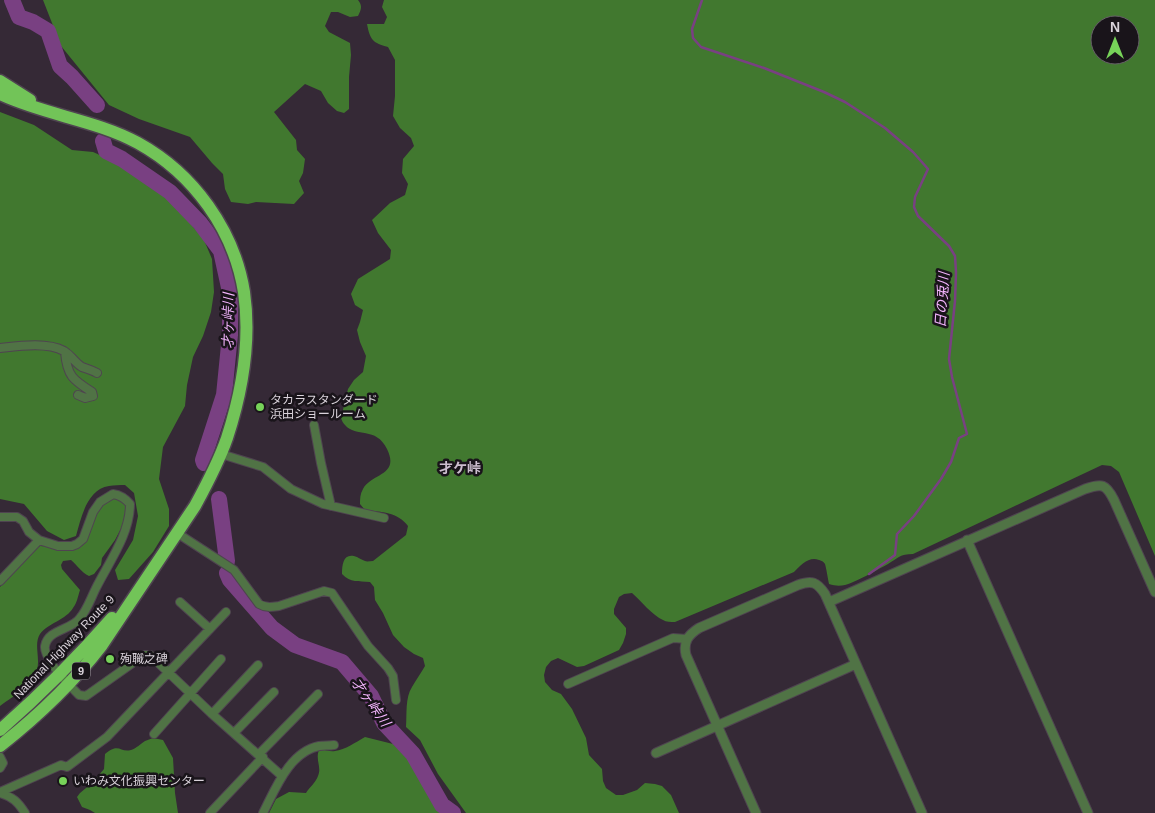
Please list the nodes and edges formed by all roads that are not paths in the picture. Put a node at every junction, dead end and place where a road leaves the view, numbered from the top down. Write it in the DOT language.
graph roads {
  1 [pos="0,81"];
  2 [pos="0,94"];
  3 [pos="54,114"];
  4 [pos="0,348"];
  5 [pos="65,352"];
  6 [pos="97,373"];
  7 [pos="78,395"];
  8 [pos="314,425"];
  9 [pos="221,454"];
  10 [pos="331,506"];
  11 [pos="0,517"];
  12 [pos="384,518"];
  13 [pos="177,533"];
  14 [pos="39,540"];
  15 [pos="967,540"];
  16 [pos="0,581"];
  17 [pos="145,581"];
  18 [pos="1155,592"];
  19 [pos="180,602"];
  20 [pos="829,602"];
  21 [pos="226,612"];
  22 [pos="210,629"];
  23 [pos="687,638"];
  24 [pos="221,659"];
  25 [pos="258,664"];
  26 [pos="856,664"];
  27 [pos="169,673"];
  28 [pos="60,674"];
  29 [pos="568,684"];
  30 [pos="69,685"];
  31 [pos="274,692"];
  32 [pos="190,693"];
  33 [pos="318,694"];
  34 [pos="396,700"];
  35 [pos="212,714"];
  36 [pos="718,725"];
  37 [pos="0,730"];
  38 [pos="234,733"];
  39 [pos="154,734"];
  40 [pos="0,746"];
  41 [pos="334,746"];
  42 [pos="656,753"];
  43 [pos="261,756"];
  44 [pos="0,757"];
  45 [pos="0,768"];
  46 [pos="282,776"];
  47 [pos="0,793"];
  48 [pos="25,813"];
  49 [pos="210,813"];
  50 [pos="263,813"];
  51 [pos="756,813"];
  52 [pos="922,813"];
  53 [pos="1088,813"];
  1 -- 3 [label="highway, National Highway Route 9 / 9"];
  2 -- 3 [label="highway, National Highway Route 9 / 9"];
  3 -- 9 [label="highway, National Highway Route 9 / 9"];
  4 -- 5 [label="street"];
  5 -- 6 [label="street"];
  5 -- 7 [label="street"];
  8 -- 10 [label="street"];
  9 -- 10 [label="street"];
  9 -- 13 [label="highway, National Highway Route 9 / 9"];
  10 -- 12 [label="street"];
  11 -- 14 [label="street"];
  13 -- 17 [label="highway, National Highway Route 9 / 9"];
  13 -- 34 [label="street"];
  14 -- 16 [label="street"];
  14 -- 28 [label="street"];
  15 -- 18 [label="street"];
  15 -- 20 [label="street"];
  15 -- 53 [label="street"];
  17 -- 28 [label="highway, National Highway Route 9 / 9"];
  17 -- 30 [label="highway, National Highway Route 9 / 9"];
  19 -- 22 [label="street"];
  20 -- 23 [label="street"];
  20 -- 26 [label="street"];
  21 -- 22 [label="street"];
  22 -- 27 [label="street"];
  23 -- 29 [label="street"];
  23 -- 36 [label="street"];
  24 -- 32 [label="street"];
  25 -- 35 [label="street"];
  26 -- 36 [label="street"];
  26 -- 52 [label="street"];
  27 -- 30 [label="street"];
  27 -- 32 [label="street"];
  27 -- 47 [label="street"];
  28 -- 30 [label="street"];
  28 -- 37 [label="highway, National Highway Route 9 / 9"];
  30 -- 40 [label="highway, National Highway Route 9 / 9"];
  31 -- 38 [label="street"];
  32 -- 35 [label="street"];
  32 -- 39 [label="street"];
  33 -- 43 [label="street"];
  35 -- 38 [label="street"];
  36 -- 42 [label="street"];
  36 -- 51 [label="street"];
  38 -- 43 [label="street"];
  41 -- 46 [label="street"];
  43 -- 46 [label="street"];
  43 -- 49 [label="street"];
  44 -- 45 [label="street"];
  46 -- 50 [label="street"];
  47 -- 48 [label="street"];
}
